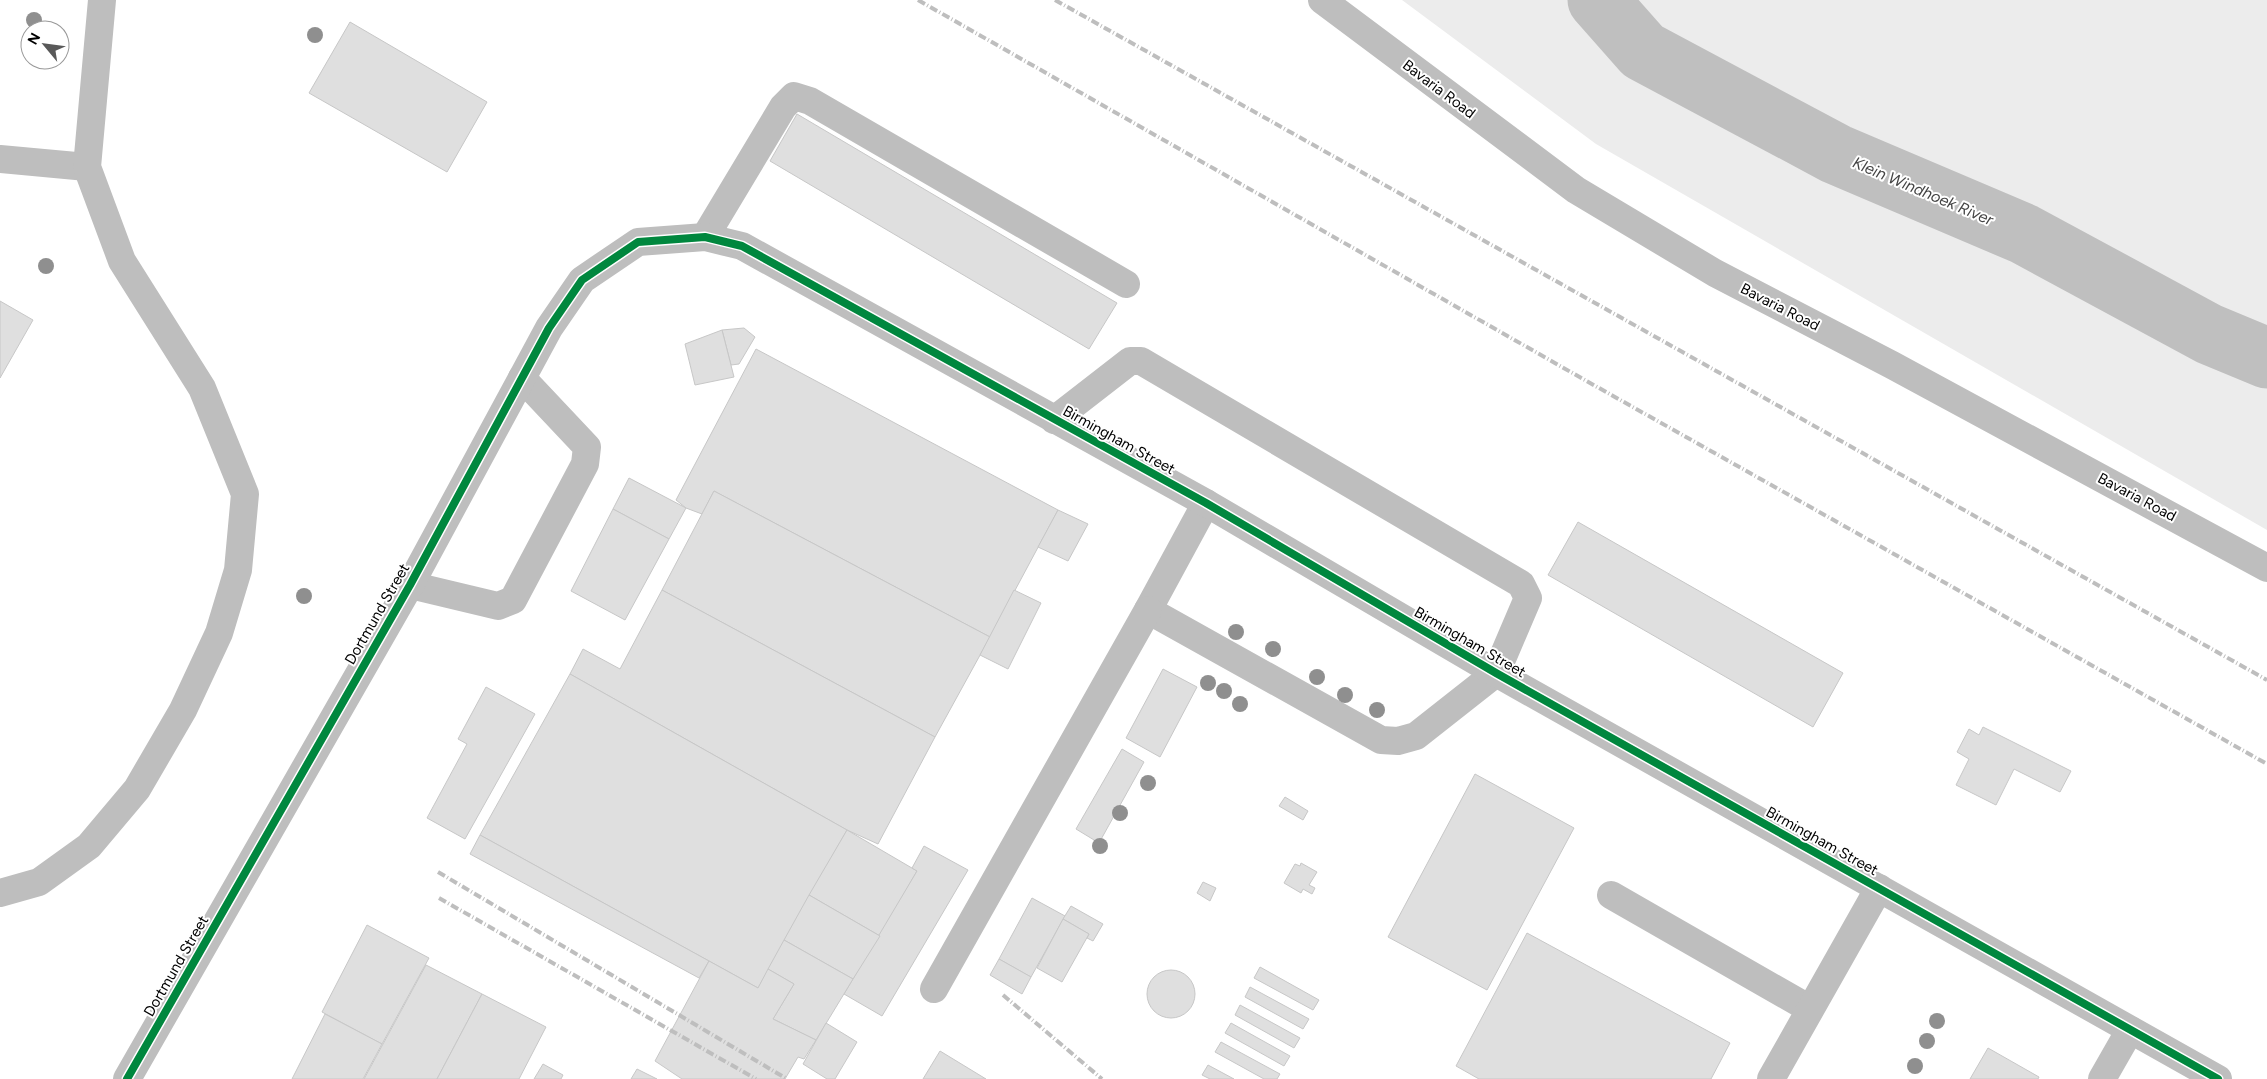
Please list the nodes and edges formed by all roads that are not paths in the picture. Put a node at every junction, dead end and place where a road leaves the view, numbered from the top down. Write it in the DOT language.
graph roads {
  1 [pos="102,0"];
  2 [pos="1322,0"];
  3 [pos="0,159"];
  4 [pos="87,167"];
  5 [pos="705,237"];
  6 [pos="1126,284"];
  7 [pos="522,378"];
  8 [pos="1054,420"];
  9 [pos="1206,503"];
  10 [pos="2267,568"];
  11 [pos="410,585"];
  12 [pos="1148,610"];
  13 [pos="1496,673"];
  14 [pos="1878,888"];
  15 [pos="0,893"];
  16 [pos="1611,895"];
  17 [pos="934,989"];
  18 [pos="1810,1009"];
  19 [pos="2130,1030"];
  20 [pos="127,1079"];
  21 [pos="1771,1079"];
  22 [pos="2102,1079"];
  23 [pos="2218,1079"];
  1 -- 4 [label="street"];
  2 -- 10 [label="street, Bavaria Road"];
  3 -- 4 [label="street"];
  4 -- 15 [label="street"];
  5 -- 6 [label="street"];
  5 -- 7 [label="street, Dortmund Street"];
  5 -- 8 [label="street, Birmingham Street"];
  7 -- 11 [label="street, Dortmund Street"];
  7 -- 11 [label="street"];
  8 -- 9 [label="street, Birmingham Street"];
  8 -- 13 [label="street"];
  9 -- 12 [label="street"];
  9 -- 13 [label="street, Birmingham Street"];
  11 -- 20 [label="street, Dortmund Street"];
  12 -- 13 [label="street"];
  12 -- 17 [label="street"];
  13 -- 14 [label="street, Birmingham Street"];
  14 -- 18 [label="street"];
  14 -- 19 [label="street, Birmingham Street"];
  16 -- 18 [label="street"];
  18 -- 21 [label="street"];
  19 -- 22 [label="street"];
  19 -- 23 [label="street, Birmingham Street"];
}
